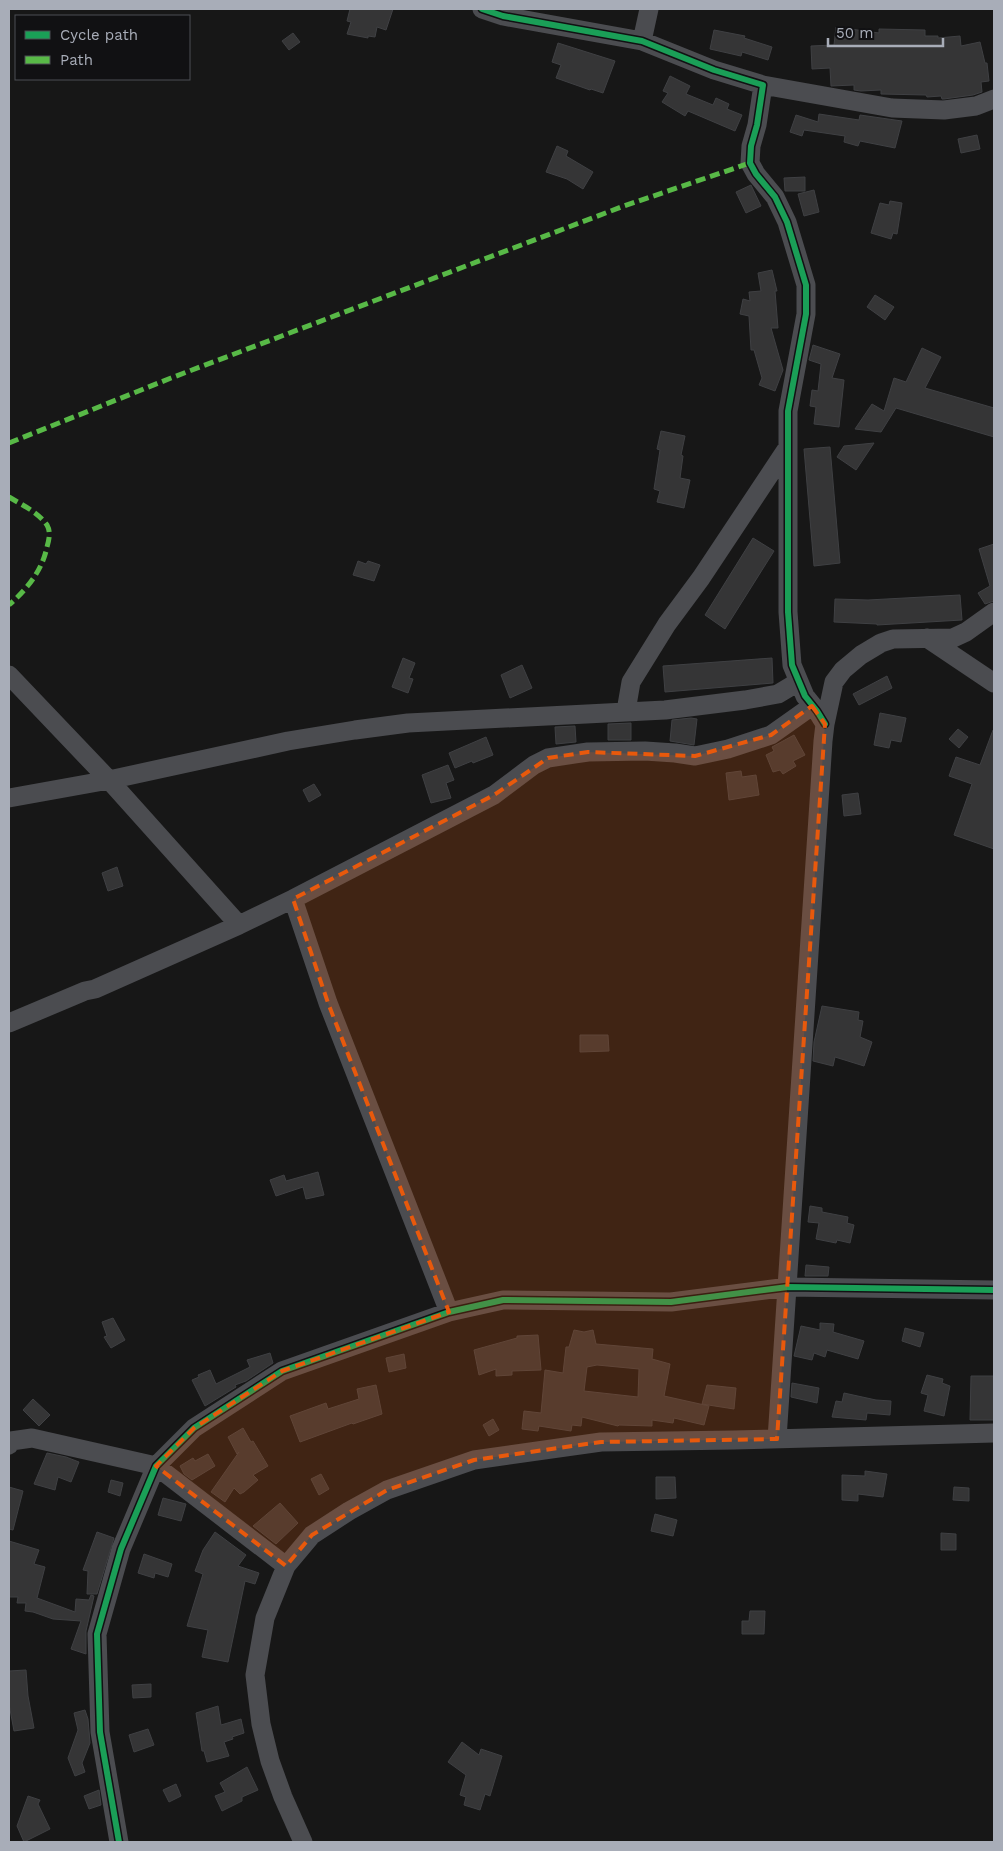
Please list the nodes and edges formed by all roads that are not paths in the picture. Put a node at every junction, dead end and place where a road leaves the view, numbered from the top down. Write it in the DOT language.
graph roads {
  1 [pos="482,9"];
  2 [pos="649,9"];
  3 [pos="642,41"];
  4 [pos="763,86"];
  5 [pos="994,100"];
  6 [pos="788,447"];
  7 [pos="994,612"];
  8 [pos="928,638"];
  9 [pos="9,675"];
  10 [pos="990,677"];
  11 [pos="798,682"];
  12 [pos="812,706"];
  13 [pos="626,711"];
  14 [pos="825,724"];
  15 [pos="109,780"];
  16 [pos="9,798"];
  17 [pos="293,899"];
  18 [pos="239,925"];
  19 [pos="9,1023"];
  20 [pos="788,1287"];
  21 [pos="994,1290"];
  22 [pos="449,1312"];
  23 [pos="994,1433"];
  24 [pos="777,1439"];
  25 [pos="9,1445"];
  26 [pos="156,1466"];
  27 [pos="286,1566"];
  28 [pos="119,1842"];
  29 [pos="303,1842"];
  1 -- 3 [label="street"];
  2 -- 3 [label="street"];
  3 -- 4 [label="street"];
  4 -- 5 [label="street"];
  4 -- 6 [label="street"];
  6 -- 11 [label="street"];
  6 -- 13 [label="street"];
  7 -- 8 [label="street"];
  8 -- 10 [label="street"];
  8 -- 14 [label="street"];
  9 -- 15 [label="street"];
  11 -- 12 [label="street"];
  11 -- 13 [label="street"];
  12 -- 14 [label="street"];
  12 -- 17 [label="street"];
  13 -- 15 [label="street"];
  14 -- 20 [label="street"];
  15 -- 16 [label="street"];
  15 -- 18 [label="street"];
  17 -- 18 [label="street"];
  17 -- 22 [label="street"];
  18 -- 19 [label="street"];
  20 -- 21 [label="street"];
  20 -- 22 [label="street"];
  20 -- 24 [label="street"];
  22 -- 26 [label="street"];
  23 -- 24 [label="street"];
  24 -- 27 [label="street"];
  25 -- 26 [label="street"];
  26 -- 27 [label="street"];
  26 -- 28 [label="street"];
  27 -- 29 [label="street"];
}
